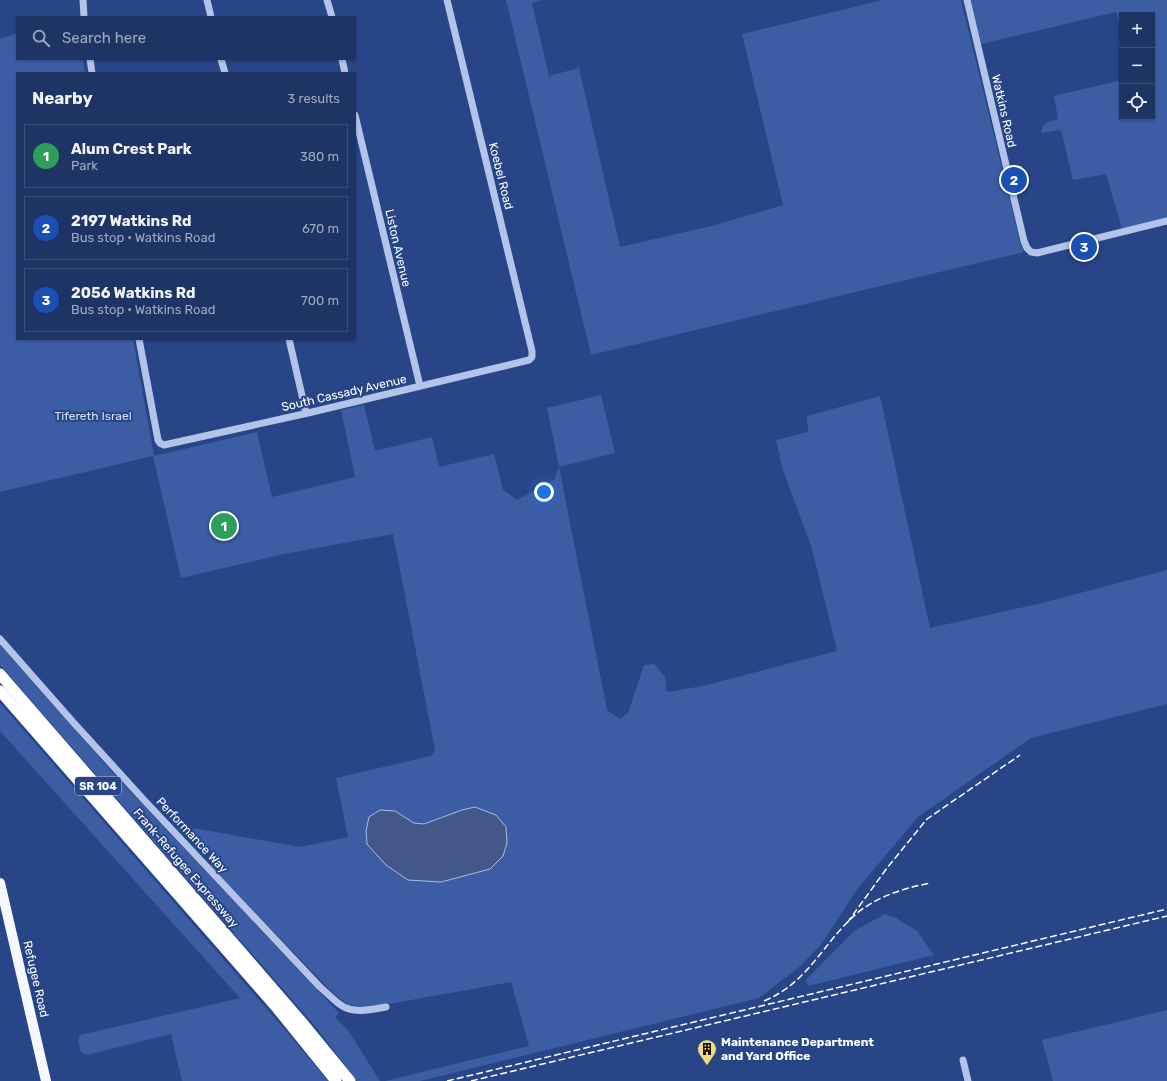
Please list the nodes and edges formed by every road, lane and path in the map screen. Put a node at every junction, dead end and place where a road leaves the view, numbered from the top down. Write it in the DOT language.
graph roads {
  1 [pos="83,0"];
  2 [pos="207,0"];
  3 [pos="327,0"];
  4 [pos="447,0"];
  5 [pos="967,0"];
  6 [pos="84,16"];
  7 [pos="211,16"];
  8 [pos="332,16"];
  9 [pos="90,60"];
  10 [pos="221,60"];
  11 [pos="342,60"];
  12 [pos="92,72"];
  13 [pos="225,72"];
  14 [pos="345,72"];
  15 [pos="356,119"];
  16 [pos="1167,221"];
  17 [pos="139,340"];
  18 [pos="289,340"];
  19 [pos="532,357"];
  20 [pos="420,386"];
  21 [pos="306,413"];
  22 [pos="0,639"];
  23 [pos="0,674"];
  24 [pos="0,691"];
  25 [pos="0,883"];
  26 [pos="386,1007"];
  27 [pos="963,1060"];
  28 [pos="342,1079"];
  29 [pos="46,1081"];
  30 [pos="968,1081"];
  1 -- 6 [label="street"];
  2 -- 7 [label="street"];
  3 -- 8 [label="street"];
  4 -- 19 [label="street, Koebel Road"];
  5 -- 16 [label="street, Watkins Road"];
  9 -- 12 [label="street"];
  10 -- 13 [label="street"];
  11 -- 14 [label="street"];
  15 -- 20 [label="street, Liston Avenue"];
  17 -- 21 [label="street, South Cassady Avenue"];
  18 -- 21 [label="street"];
  19 -- 20 [label="street, South Cassady Avenue"];
  20 -- 21 [label="street, South Cassady Avenue"];
  22 -- 26 [label="street, Performance Way"];
  23 -- 28 [label="highway, Frank-Refugee Expressway / SR 104"];
  24 -- 28 [label="highway, Frank-Refugee Expressway / SR 104"];
  25 -- 29 [label="main road, Refugee Road"];
  27 -- 30 [label="street"];
}
